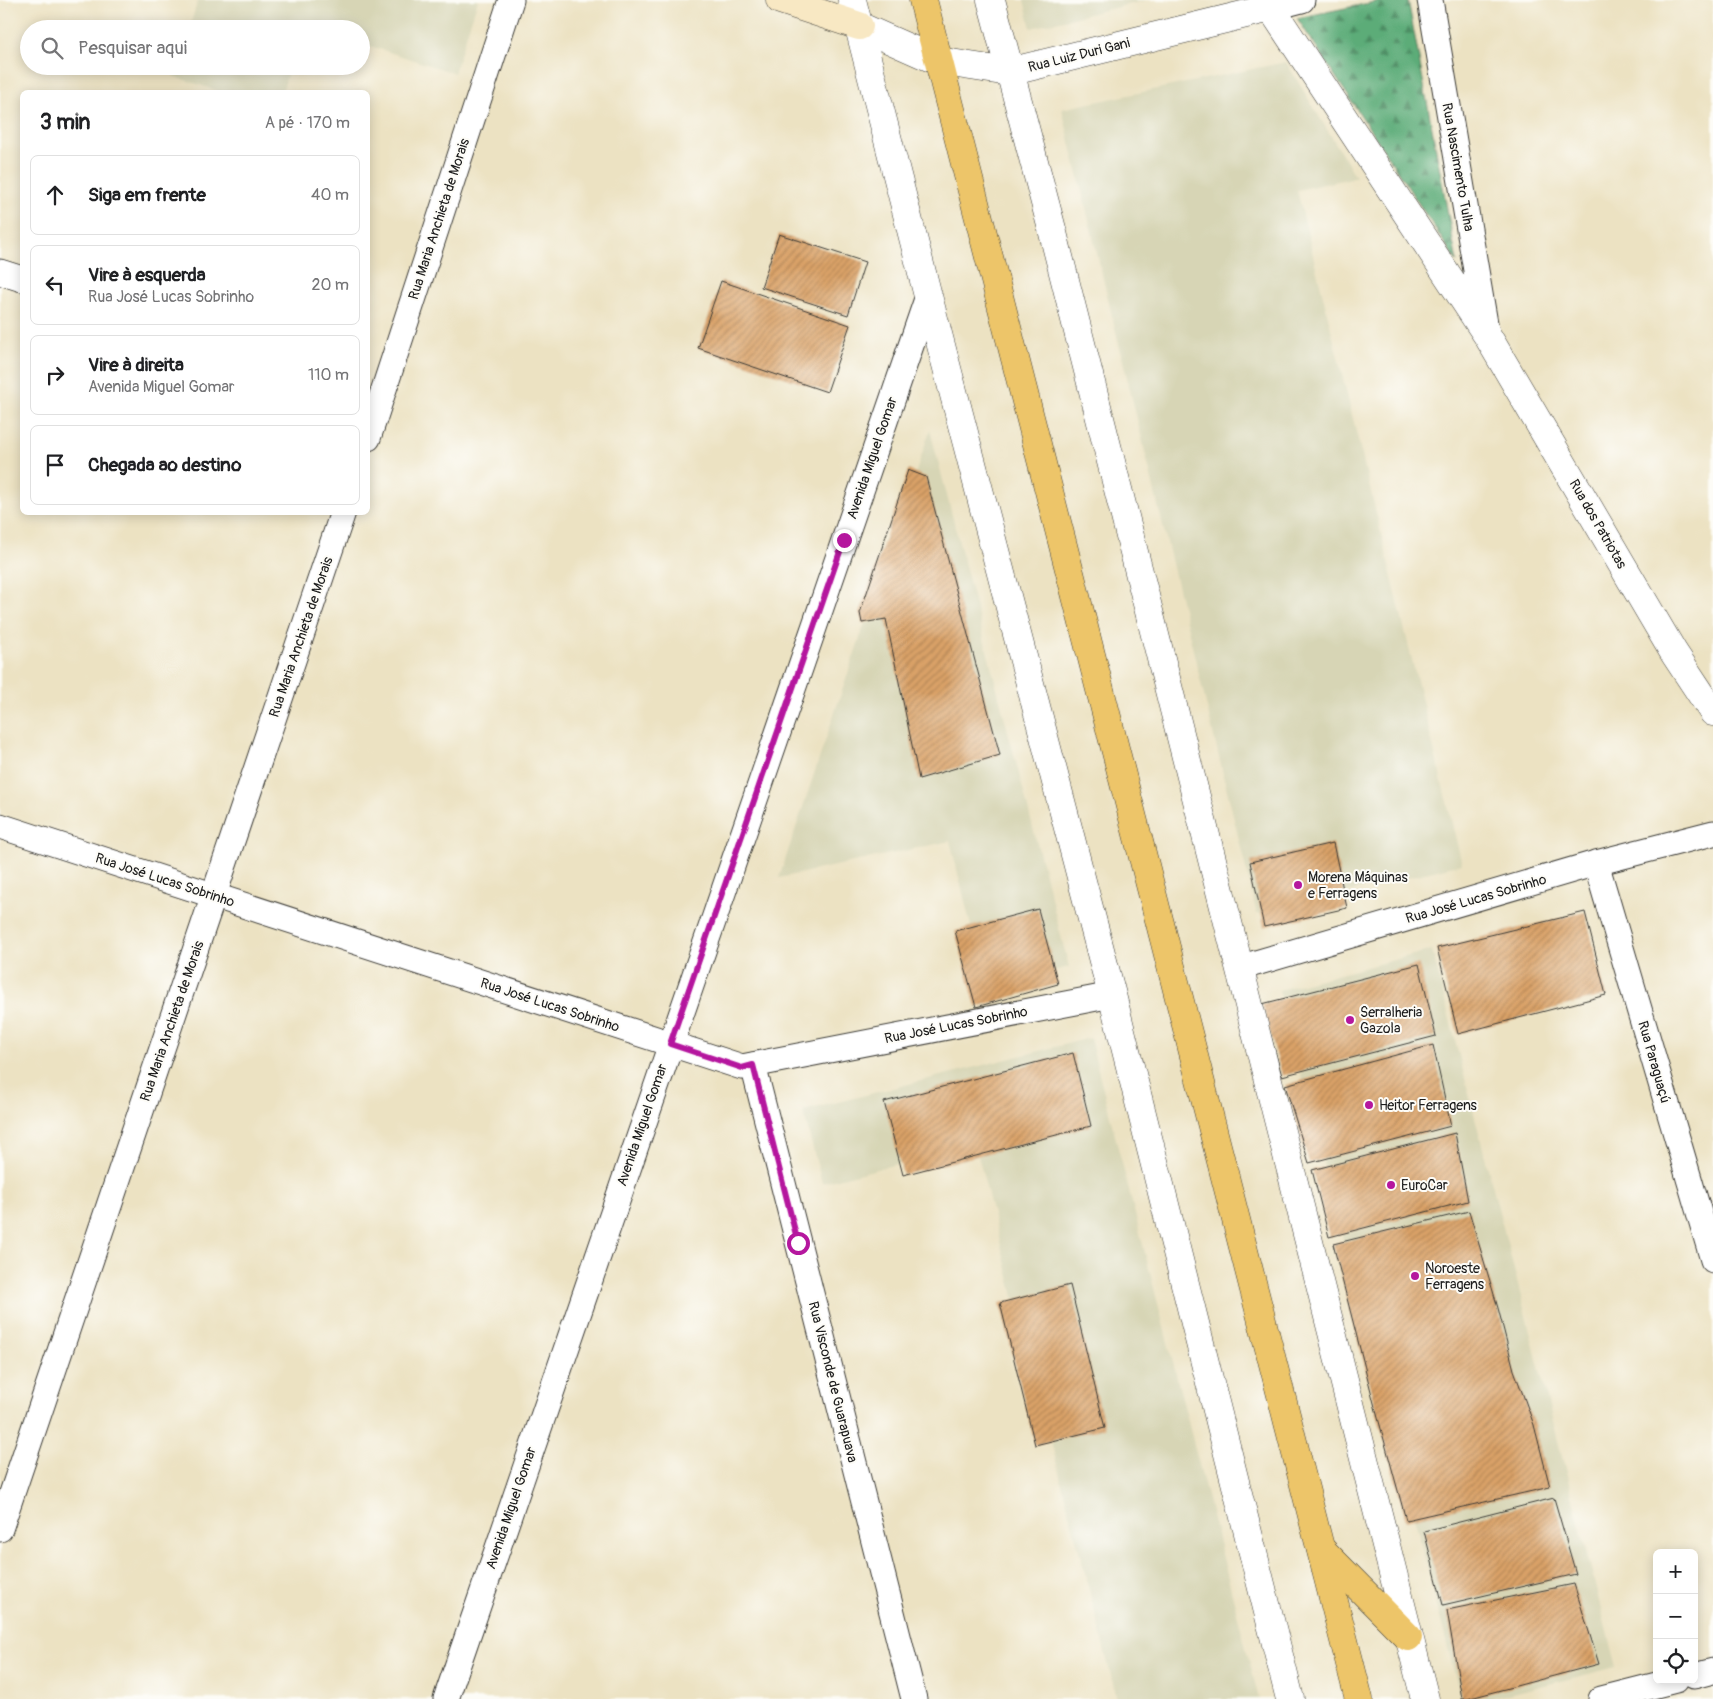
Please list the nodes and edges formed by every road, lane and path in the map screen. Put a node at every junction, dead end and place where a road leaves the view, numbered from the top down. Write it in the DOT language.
graph roads {
  1 [pos="511,0"];
  2 [pos="780,0"];
  3 [pos="852,0"];
  4 [pos="923,0"];
  5 [pos="991,0"];
  6 [pos="1302,0"];
  7 [pos="1430,0"];
  8 [pos="1271,8"];
  9 [pos="859,26"];
  10 [pos="938,61"];
  11 [pos="1009,72"];
  12 [pos="0,272"];
  13 [pos="20,279"];
  14 [pos="928,296"];
  15 [pos="1487,335"];
  16 [pos="374,397"];
  17 [pos="370,424"];
  18 [pos="342,515"];
  19 [pos="1713,712"];
  20 [pos="0,826"];
  21 [pos="1713,833"];
  22 [pos="1596,863"];
  23 [pos="214,896"];
  24 [pos="1239,968"];
  25 [pos="1112,995"];
  26 [pos="670,1044"];
  27 [pos="753,1065"];
  28 [pos="1713,1260"];
  29 [pos="0,1529"];
  30 [pos="1320,1548"];
  31 [pos="1408,1637"];
  32 [pos="1713,1671"];
  33 [pos="1698,1675"];
  34 [pos="1660,1684"];
  35 [pos="446,1699"];
  36 [pos="914,1699"];
  37 [pos="1290,1699"];
  38 [pos="1359,1699"];
  39 [pos="1425,1699"];
  40 [pos="1601,1699"];
  1 -- 16 [label="street, Rua Maria Anchieta de Morais"];
  2 -- 9 [label="main road"];
  3 -- 9 [label="street"];
  4 -- 10 [label="main road"];
  5 -- 11 [label="street"];
  6 -- 8 [label="street, Rua Luiz Duri Gani"];
  7 -- 15 [label="street, Rua Nascimento Tulha"];
  8 -- 11 [label="street, Rua Luiz Duri Gani"];
  8 -- 15 [label="street, Rua dos Patriotas"];
  9 -- 10 [label="street, Rua Luiz Duri Gani"];
  9 -- 14 [label="street"];
  10 -- 11 [label="street, Rua Luiz Duri Gani"];
  10 -- 30 [label="main road"];
  11 -- 24 [label="street"];
  12 -- 13 [label="street"];
  14 -- 25 [label="street"];
  14 -- 26 [label="street, Avenida Miguel Gomar"];
  15 -- 19 [label="street, Rua dos Patriotas"];
  16 -- 17 [label="street, Rua Maria Anchieta de Morais"];
  18 -- 23 [label="street, Rua Maria Anchieta de Morais"];
  20 -- 23 [label="street, Rua José Lucas Sobrinho"];
  21 -- 22 [label="street, Rua José Lucas Sobrinho"];
  22 -- 24 [label="street, Rua José Lucas Sobrinho"];
  22 -- 28 [label="street, Rua Paraguaçú"];
  23 -- 26 [label="street, Rua José Lucas Sobrinho"];
  23 -- 29 [label="street, Rua Maria Anchieta de Morais"];
  24 -- 31 [label="street"];
  25 -- 27 [label="street, Rua José Lucas Sobrinho"];
  25 -- 37 [label="street"];
  26 -- 27 [label="street, Rua José Lucas Sobrinho"];
  26 -- 35 [label="street, Avenida Miguel Gomar"];
  27 -- 36 [label="street, Rua Visconde de Guarapuava"];
  30 -- 31 [label="main road"];
  30 -- 38 [label="main road"];
  31 -- 39 [label="street"];
  32 -- 33 [label="street"];
  34 -- 40 [label="street"];
}
